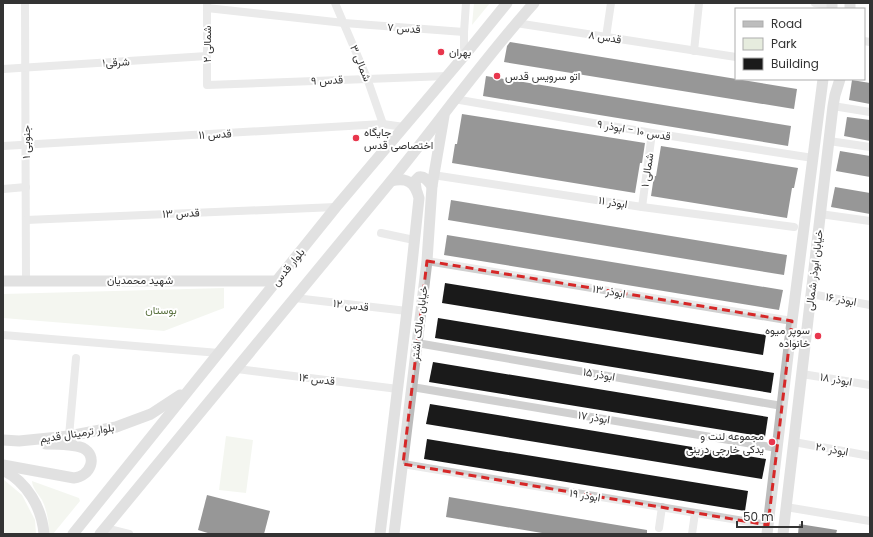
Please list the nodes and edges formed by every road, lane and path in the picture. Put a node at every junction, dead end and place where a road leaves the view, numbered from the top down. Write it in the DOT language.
graph roads {
  1 [pos="25,3"];
  2 [pos="335,3"];
  3 [pos="466,3"];
  4 [pos="530,3"];
  5 [pos="534,3"];
  6 [pos="611,3"];
  7 [pos="699,3"];
  8 [pos="815,3"];
  9 [pos="207,6"];
  10 [pos="506,6"];
  11 [pos="836,6"];
  12 [pos="518,22"];
  13 [pos="344,23"];
  14 [pos="464,32"];
  15 [pos="606,37"];
  16 [pos="694,51"];
  17 [pos="207,56"];
  18 [pos="464,56"];
  19 [pos="735,57"];
  20 [pos="25,67"];
  21 [pos="3,69"];
  22 [pos="447,76"];
  23 [pos="367,78"];
  24 [pos="823,80"];
  25 [pos="835,80"];
  26 [pos="840,80"];
  27 [pos="207,85"];
  28 [pos="835,95"];
  29 [pos="454,99"];
  30 [pos="833,106"];
  31 [pos="870,112"];
  32 [pos="444,113"];
  33 [pos="383,124"];
  34 [pos="404,127"];
  35 [pos="652,133"];
  36 [pos="829,140"];
  37 [pos="26,144"];
  38 [pos="3,146"];
  39 [pos="870,147"];
  40 [pos="813,158"];
  41 [pos="432,180"];
  42 [pos="391,182"];
  43 [pos="26,188"];
  44 [pos="416,188"];
  45 [pos="3,189"];
  46 [pos="336,207"];
  47 [pos="642,207"];
  48 [pos="820,214"];
  49 [pos="26,220"];
  50 [pos="870,221"];
  51 [pos="794,227"];
  52 [pos="381,234"];
  53 [pos="414,240"];
  54 [pos="426,261"];
  55 [pos="26,280"];
  56 [pos="3,281"];
  57 [pos="277,281"];
  58 [pos="811,294"];
  59 [pos="295,298"];
  60 [pos="870,305"];
  61 [pos="407,312"];
  62 [pos="792,321"];
  63 [pos="3,335"];
  64 [pos="417,343"];
  65 [pos="219,353"];
  66 [pos="76,358"];
  67 [pos="237,368"];
  68 [pos="802,374"];
  69 [pos="870,385"];
  70 [pos="412,387"];
  71 [pos="189,389"];
  72 [pos="398,389"];
  73 [pos="782,406"];
  74 [pos="69,436"];
  75 [pos="3,440"];
  76 [pos="19,441"];
  77 [pos="794,442"];
  78 [pos="777,448"];
  79 [pos="870,456"];
  80 [pos="403,464"];
  81 [pos="3,465"];
  82 [pos="3,470"];
  83 [pos="662,507"];
  84 [pos="786,507"];
  85 [pos="694,513"];
  86 [pos="870,522"];
  87 [pos="659,528"];
  88 [pos="767,530"];
  89 [pos="103,531"];
  90 [pos="44,534"];
  91 [pos="73,534"];
  92 [pos="129,534"];
  93 [pos="380,534"];
  94 [pos="394,534"];
  95 [pos="692,534"];
  96 [pos="783,534"];
  1 -- 20 [label="street, ۱ جنوبی"];
  2 -- 13 [label="street, شمالی ۳"];
  3 -- 14 [label="street"];
  4 -- 12 [label="main road"];
  5 -- 12 [label="main road"];
  6 -- 15 [label="street"];
  7 -- 16 [label="street"];
  8 -- 11 [label="street"];
  9 -- 13 [label="street, قدس ۷"];
  9 -- 17 [label="street, شمالی ۲"];
  10 -- 18 [label="main road, بلوار قدس"];
  12 -- 15 [label="street, قدس ۸"];
  12 -- 29 [label="main road"];
  13 -- 14 [label="street, قدس ۷"];
  13 -- 23 [label="street, شمالی ۳"];
  14 -- 18 [label="street"];
  15 -- 16 [label="street, قدس ۸"];
  16 -- 19 [label="street, قدس ۸"];
  17 -- 20 [label="street, شرقی۱"];
  17 -- 27 [label="street, شمالی ۲"];
  18 -- 22 [label="main road, بلوار قدس"];
  20 -- 21 [label="street, شرقی۱"];
  20 -- 37 [label="street, ۱ جنوبی"];
  22 -- 23 [label="street, قدس ۹"];
  22 -- 34 [label="main road, بلوار قدس"];
  23 -- 27 [label="street, قدس ۹"];
  23 -- 33 [label="street, شمالی ۳"];
  24 -- 40 [label="main road, خیابان ابوذر شمالی"];
  25 -- 28 [label="main road"];
  26 -- 28 [label="main road, خیابان ابوذر شمالی"];
  28 -- 30 [label="main road, خیابان ابوذر شمالی"];
  29 -- 32 [label="main road"];
  29 -- 35 [label="street, قدس ۱۰ - ابوذر ۹"];
  30 -- 31 [label="street"];
  30 -- 36 [label="main road, خیابان ابوذر شمالی"];
  32 -- 41 [label="main road, خیابان مالک اشتر"];
  32 -- 42 [label="main road"];
  33 -- 34 [label="street, قدس ۱۱"];
  33 -- 37 [label="street, قدس ۱۱"];
  34 -- 46 [label="main road, بلوار قدس"];
  35 -- 40 [label="street, قدس ۱۰ - ابوذر ۹"];
  35 -- 47 [label="street, شمالی ۱"];
  36 -- 39 [label="street"];
  36 -- 48 [label="main road, خیابان ابوذر شمالی"];
  37 -- 38 [label="street, قدس ۱۱"];
  37 -- 43 [label="street, ۱ جنوبی"];
  40 -- 62 [label="main road, خیابان ابوذر شمالی"];
  41 -- 44 [label="main road"];
  41 -- 47 [label="street, ابوذر ۱۱"];
  41 -- 54 [label="main road, خیابان مالک اشتر"];
  42 -- 44 [label="main road"];
  42 -- 59 [label="main road"];
  43 -- 45 [label="street"];
  43 -- 49 [label="street, ۱ جنوبی"];
  44 -- 53 [label="main road, خیابان مالک اشتر"];
  46 -- 49 [label="street, قدس ۱۳"];
  46 -- 57 [label="main road, بلوار قدس"];
  47 -- 51 [label="street, ابوذر ۱۱"];
  48 -- 50 [label="street"];
  48 -- 58 [label="main road, خیابان ابوذر شمالی"];
  49 -- 55 [label="street, ۱ جنوبی"];
  52 -- 53 [label="street"];
  53 -- 61 [label="main road, خیابان مالک اشتر"];
  54 -- 62 [label="street, ابوذر ۱۳"];
  54 -- 64 [label="main road, خیابان مالک اشتر"];
  55 -- 56 [label="main road, شهید محمدیان"];
  55 -- 57 [label="main road, شهید محمدیان"];
  57 -- 65 [label="main road, بلوار قدس"];
  58 -- 60 [label="street, ابوذر ۱۶"];
  58 -- 68 [label="main road, خیابان ابوذر شمالی"];
  59 -- 61 [label="street, قدس ۱۲"];
  59 -- 67 [label="main road"];
  61 -- 72 [label="main road, خیابان مالک اشتر"];
  62 -- 73 [label="main road, خیابان ابوذر شمالی"];
  63 -- 65 [label="street"];
  64 -- 70 [label="main road, خیابان مالک اشتر"];
  64 -- 73 [label="street, ابوذر ۱۵"];
  65 -- 71 [label="main road, بلوار قدس"];
  66 -- 74 [label="street"];
  67 -- 72 [label="street, قدس ۱۴"];
  67 -- 89 [label="main road"];
  68 -- 69 [label="street, ابوذر ۱۸"];
  68 -- 77 [label="main road, خیابان ابوذر شمالی"];
  70 -- 78 [label="street, ابوذر ۱۷"];
  70 -- 80 [label="main road, خیابان مالک اشتر"];
  71 -- 74 [label="main road, بلوار ترمینال قدیم"];
  71 -- 91 [label="main road, بلوار قدس"];
  72 -- 93 [label="main road, خیابان مالک اشتر"];
  73 -- 78 [label="main road, خیابان ابوذر شمالی"];
  74 -- 76 [label="main road, بلوار ترمینال قدیم"];
  75 -- 76 [label="main road, بلوار ترمینال قدیم"];
  76 -- 81 [label="main road"];
  77 -- 79 [label="street, ابوذر ۲۰"];
  77 -- 84 [label="main road, خیابان ابوذر شمالی"];
  78 -- 88 [label="main road, خیابان ابوذر شمالی"];
  80 -- 83 [label="street, ابوذر ۱۹"];
  80 -- 94 [label="main road, خیابان مالک اشتر"];
  82 -- 90 [label="main road"];
  83 -- 85 [label="street, ابوذر ۱۹"];
  83 -- 87 [label="street"];
  84 -- 86 [label="street"];
  84 -- 96 [label="main road, خیابان ابوذر شمالی"];
  85 -- 88 [label="street, ابوذر ۱۹"];
  85 -- 95 [label="street"];
  89 -- 92 [label="street"];
}
